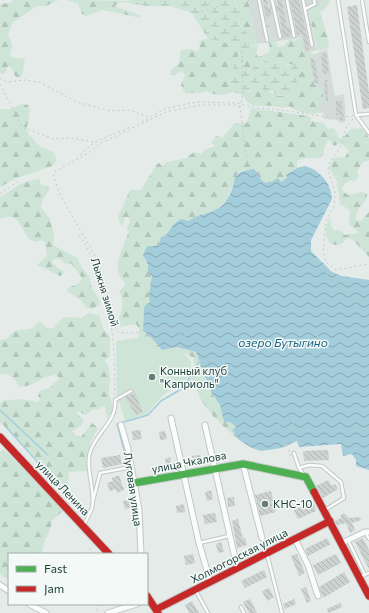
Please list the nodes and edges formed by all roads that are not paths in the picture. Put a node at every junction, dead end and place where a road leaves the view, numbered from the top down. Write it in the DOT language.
graph roads {
  1 [pos="259,0"];
  2 [pos="272,0"];
  3 [pos="287,0"];
  4 [pos="303,0"];
  5 [pos="314,0"];
  6 [pos="338,0"];
  7 [pos="362,0"];
  8 [pos="305,9"];
  9 [pos="294,36"];
  10 [pos="280,38"];
  11 [pos="267,40"];
  12 [pos="369,42"];
  13 [pos="312,45"];
  14 [pos="356,115"];
  15 [pos="369,115"];
  16 [pos="369,133"];
  17 [pos="131,391"];
  18 [pos="172,418"];
  19 [pos="121,425"];
  20 [pos="205,425"];
  21 [pos="0,437"];
  22 [pos="294,453"];
  23 [pos="243,464"];
  24 [pos="131,467"];
  25 [pos="213,468"];
  26 [pos="300,468"];
  27 [pos="184,474"];
  28 [pos="306,477"];
  29 [pos="134,483"];
  30 [pos="92,507"];
  31 [pos="324,510"];
  32 [pos="330,521"];
  33 [pos="84,525"];
  34 [pos="367,532"];
  35 [pos="230,536"];
  36 [pos="262,538"];
  37 [pos="295,539"];
  38 [pos="369,539"];
  39 [pos="345,542"];
  40 [pos="199,543"];
  41 [pos="109,553"];
  42 [pos="142,553"];
  43 [pos="267,554"];
  44 [pos="238,566"];
  45 [pos="369,573"];
  46 [pos="362,576"];
  47 [pos="210,581"];
  48 [pos="195,590"];
  49 [pos="318,596"];
  50 [pos="369,596"];
  51 [pos="148,599"];
  52 [pos="31,605"];
  53 [pos="134,605"];
  54 [pos="241,607"];
  55 [pos="158,611"];
  56 [pos="46,613"];
  57 [pos="108,613"];
  58 [pos="208,613"];
  59 [pos="244,613"];
  60 [pos="282,613"];
  1 -- 11 [label="lane"];
  2 -- 10 [label="lane"];
  3 -- 9 [label="lane"];
  4 -- 8 [label="lane"];
  5 -- 8 [label="lane"];
  6 -- 14 [label="lane"];
  7 -- 12 [label="lane"];
  8 -- 13 [label="lane"];
  14 -- 15 [label="lane"];
  14 -- 16 [label="lane"];
  17 -- 30 [label="lane"];
  18 -- 27 [label="street"];
  19 -- 24 [label="street, Луговая улица"];
  20 -- 25 [label="street"];
  21 -- 33 [label="street, улица Ленина"];
  22 -- 26 [label="lane"];
  23 -- 25 [label="street, улица Чкалова"];
  23 -- 28 [label="street, улица Чкалова"];
  23 -- 36 [label="street"];
  24 -- 29 [label="street, Луговая улица"];
  24 -- 30 [label="lane"];
  25 -- 27 [label="street, улица Чкалова"];
  25 -- 35 [label="street"];
  26 -- 28 [label="lane"];
  26 -- 31 [label="lane"];
  27 -- 29 [label="street, улица Чкалова"];
  27 -- 40 [label="street"];
  28 -- 31 [label="street"];
  29 -- 42 [label="street, Луговая улица"];
  30 -- 33 [label="lane"];
  31 -- 32 [label="street"];
  32 -- 37 [label="street, Холмогорская улица"];
  32 -- 39 [label="street"];
  33 -- 41 [label="street, улица Ленина"];
  34 -- 38 [label="lane"];
  34 -- 39 [label="street"];
  35 -- 40 [label="lane"];
  35 -- 44 [label="street"];
  37 -- 43 [label="street, Холмогорская улица"];
  37 -- 49 [label="street"];
  39 -- 46 [label="street"];
  40 -- 47 [label="street"];
  43 -- 44 [label="street, Холмогорская улица"];
  43 -- 60 [label="lane"];
  44 -- 47 [label="street, Холмогорская улица"];
  45 -- 46 [label="lane"];
  46 -- 50 [label="street"];
  47 -- 48 [label="street, Холмогорская улица"];
  48 -- 55 [label="street, Холмогорская улица"];
  48 -- 58 [label="lane"];
  51 -- 55 [label="street"];
  52 -- 56 [label="street"];
  53 -- 57 [label="street"];
  54 -- 59 [label="lane"];
}
